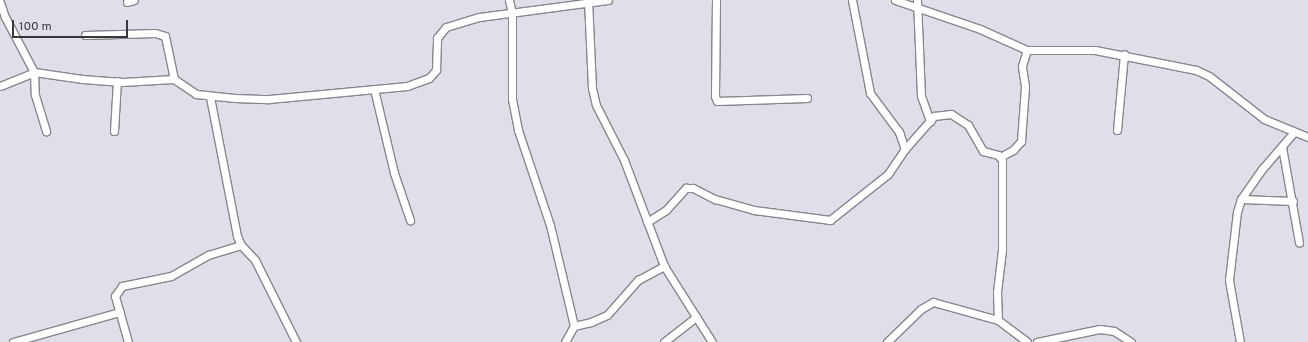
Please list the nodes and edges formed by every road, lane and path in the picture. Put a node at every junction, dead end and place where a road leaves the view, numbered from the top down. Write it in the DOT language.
graph roads {
  1 [pos="509,0"];
  2 [pos="608,0"];
  3 [pos="716,0"];
  4 [pos="852,0"];
  5 [pos="895,0"];
  6 [pos="588,1"];
  7 [pos="0,2"];
  8 [pos="916,3"];
  9 [pos="512,13"];
  10 [pos="86,35"];
  11 [pos="1027,50"];
  12 [pos="1124,54"];
  13 [pos="34,72"];
  14 [pos="174,79"];
  15 [pos="117,81"];
  16 [pos="0,86"];
  17 [pos="374,89"];
  18 [pos="210,97"];
  19 [pos="807,98"];
  20 [pos="930,121"];
  21 [pos="1117,130"];
  22 [pos="46,131"];
  23 [pos="114,131"];
  24 [pos="1294,132"];
  25 [pos="1308,137"];
  26 [pos="1282,148"];
  27 [pos="905,149"];
  28 [pos="1000,157"];
  29 [pos="1241,199"];
  30 [pos="1293,201"];
  31 [pos="410,220"];
  32 [pos="647,222"];
  33 [pos="1299,242"];
  34 [pos="241,245"];
  35 [pos="664,266"];
  36 [pos="120,312"];
  37 [pos="696,317"];
  38 [pos="998,320"];
  39 [pos="574,326"];
  40 [pos="13,342"];
  41 [pos="128,342"];
  42 [pos="296,342"];
  43 [pos="565,342"];
  44 [pos="664,342"];
  45 [pos="712,342"];
  46 [pos="887,342"];
  47 [pos="1027,342"];
  48 [pos="1037,342"];
  49 [pos="1131,342"];
  50 [pos="1240,342"];
  1 -- 9 [label="street"];
  2 -- 6 [label="street"];
  3 -- 19 [label="street"];
  4 -- 27 [label="street"];
  5 -- 8 [label="street"];
  6 -- 9 [label="street"];
  6 -- 32 [label="street"];
  7 -- 13 [label="street"];
  8 -- 11 [label="street"];
  8 -- 20 [label="street"];
  9 -- 17 [label="street"];
  9 -- 39 [label="street"];
  10 -- 14 [label="street"];
  11 -- 12 [label="street"];
  11 -- 28 [label="street"];
  12 -- 21 [label="street"];
  12 -- 24 [label="street"];
  13 -- 15 [label="street"];
  13 -- 16 [label="street"];
  13 -- 22 [label="street"];
  14 -- 15 [label="street"];
  14 -- 18 [label="street"];
  15 -- 23 [label="street"];
  17 -- 18 [label="street"];
  17 -- 31 [label="street"];
  18 -- 34 [label="street"];
  20 -- 27 [label="street"];
  20 -- 28 [label="street"];
  24 -- 25 [label="street"];
  24 -- 26 [label="street"];
  26 -- 29 [label="street"];
  26 -- 30 [label="street"];
  27 -- 32 [label="street"];
  28 -- 38 [label="street"];
  29 -- 30 [label="street"];
  29 -- 50 [label="street"];
  30 -- 33 [label="street"];
  32 -- 35 [label="street"];
  34 -- 36 [label="street"];
  34 -- 42 [label="street"];
  35 -- 37 [label="street"];
  35 -- 39 [label="street"];
  36 -- 40 [label="street"];
  36 -- 41 [label="street"];
  37 -- 44 [label="street"];
  37 -- 45 [label="street"];
  38 -- 46 [label="street"];
  38 -- 47 [label="street"];
  39 -- 43 [label="street"];
  48 -- 49 [label="street"];
}
